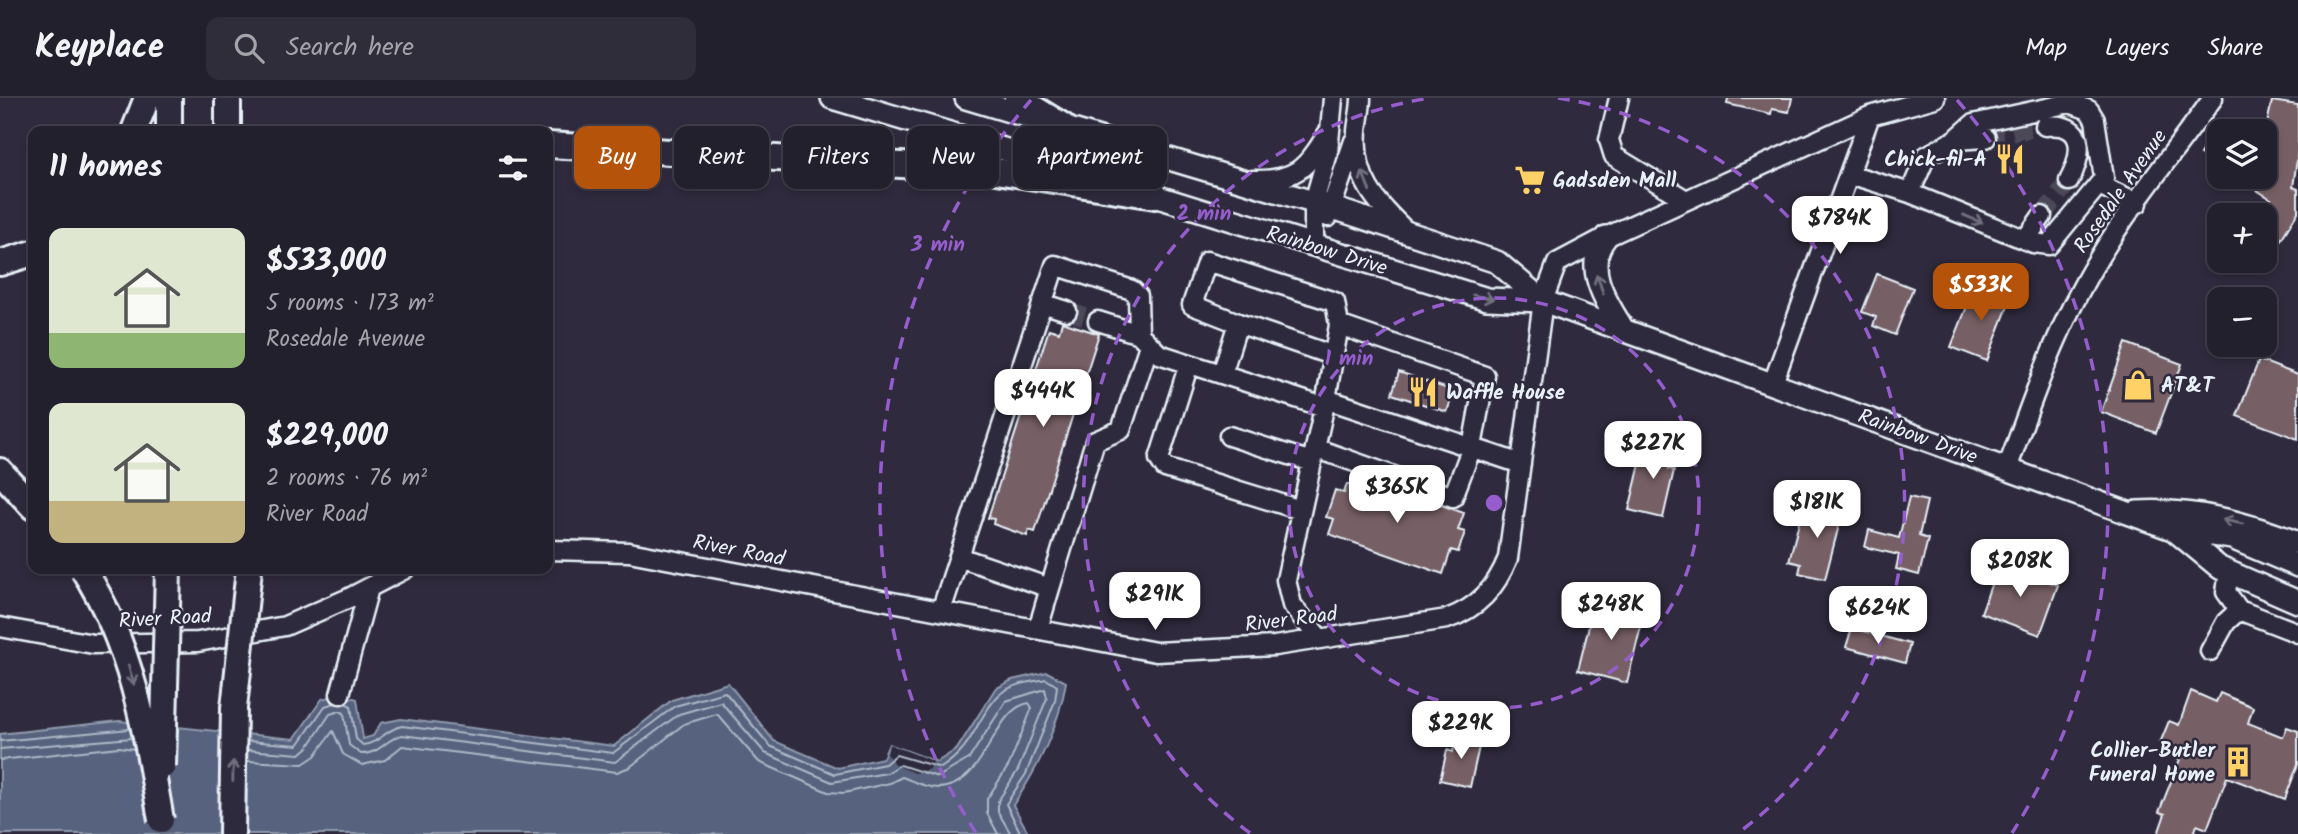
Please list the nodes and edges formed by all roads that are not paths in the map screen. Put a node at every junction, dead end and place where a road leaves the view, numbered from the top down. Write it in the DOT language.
graph roads {
  1 [pos="147,98"];
  2 [pos="169,98"];
  3 [pos="228,98"];
  4 [pos="832,98"];
  5 [pos="966,98"];
  6 [pos="1017,98"];
  7 [pos="1333,98"];
  8 [pos="1361,98"];
  9 [pos="1619,98"];
  10 [pos="1935,98"];
  11 [pos="2213,98"];
  12 [pos="2070,101"];
  13 [pos="1870,116"];
  14 [pos="1332,125"];
  15 [pos="136,126"];
  16 [pos="169,126"];
  17 [pos="228,126"];
  18 [pos="1063,126"];
  19 [pos="2045,127"];
  20 [pos="1357,133"];
  21 [pos="1986,138"];
  22 [pos="1955,140"];
  23 [pos="553,145"];
  24 [pos="1167,158"];
  25 [pos="1850,174"];
  26 [pos="1241,180"];
  27 [pos="2069,181"];
  28 [pos="2099,185"];
  29 [pos="1910,193"];
  30 [pos="1155,196"];
  31 [pos="1686,200"];
  32 [pos="2138,203"];
  33 [pos="1323,205"];
  34 [pos="2042,216"];
  35 [pos="1408,233"];
  36 [pos="1606,237"];
  37 [pos="2025,240"];
  38 [pos="1314,246"];
  39 [pos="28,255"];
  40 [pos="0,263"];
  41 [pos="1543,301"];
  42 [pos="1042,303"];
  43 [pos="1067,311"];
  44 [pos="1098,321"];
  45 [pos="1238,323"];
  46 [pos="1339,325"];
  47 [pos="1623,329"];
  48 [pos="1144,339"];
  49 [pos="1334,356"];
  50 [pos="1189,364"];
  51 [pos="1222,374"];
  52 [pos="1773,383"];
  53 [pos="1325,403"];
  54 [pos="1229,436"];
  55 [pos="1472,447"];
  56 [pos="1313,455"];
  57 [pos="1521,464"];
  58 [pos="2007,469"];
  59 [pos="0,471"];
  60 [pos="27,499"];
  61 [pos="1301,510"];
  62 [pos="2132,513"];
  63 [pos="2172,529"];
  64 [pos="2298,543"];
  65 [pos="553,550"];
  66 [pos="959,557"];
  67 [pos="2298,566"];
  68 [pos="2229,572"];
  69 [pos="86,574"];
  70 [pos="168,574"];
  71 [pos="233,574"];
  72 [pos="248,574"];
  73 [pos="396,574"];
  74 [pos="1050,587"];
  75 [pos="369,588"];
  76 [pos="2298,602"];
  77 [pos="2239,610"];
  78 [pos="941,611"];
  79 [pos="0,627"];
  80 [pos="1038,629"];
  81 [pos="2298,633"];
  82 [pos="1320,639"];
  83 [pos="2210,651"];
  84 [pos="340,694"];
  85 [pos="234,708"];
  86 [pos="161,827"];
  87 [pos="232,834"];
  1 -- 15 [label="highway"];
  2 -- 16 [label="highway"];
  3 -- 17 [label="highway"];
  4 -- 30 [label="main road, Rainbow Drive"];
  5 -- 18 [label="main road, Rainbow Drive"];
  6 -- 18 [label="highway"];
  7 -- 14 [label="street"];
  8 -- 20 [label="street"];
  9 -- 31 [label="street"];
  10 -- 13 [label="street, River Road"];
  11 -- 32 [label="street, Rosedale Avenue"];
  12 -- 22 [label="street"];
  12 -- 28 [label="street"];
  13 -- 25 [label="street"];
  13 -- 31 [label="street, River Road"];
  14 -- 26 [label="street"];
  14 -- 33 [label="street"];
  19 -- 27 [label="street"];
  20 -- 33 [label="street"];
  35 -- 20 [label="street, one-way"];
  21 -- 22 [label="street"];
  22 -- 29 [label="street"];
  23 -- 30 [label="highway"];
  24 -- 26 [label="main road, Rainbow Drive"];
  25 -- 29 [label="street"];
  25 -- 52 [label="street"];
  26 -- 33 [label="main road, Rainbow Drive"];
  28 -- 32 [label="street"];
  28 -- 37 [label="street"];
  29 -- 37 [label="street, one-way"];
  30 -- 38 [label="main road, Rainbow Drive"];
  31 -- 36 [label="street, River Road"];
  32 -- 58 [label="street, Rosedale Avenue"];
  33 -- 35 [label="main road, Rainbow Drive"];
  33 -- 38 [label="street"];
  34 -- 37 [label="street"];
  35 -- 41 [label="main road, Rainbow Drive"];
  36 -- 41 [label="street, River Road"];
  47 -- 36 [label="main road, one-way"];
  38 -- 41 [label="main road, Rainbow Drive, one-way"];
  39 -- 40 [label="highway"];
  41 -- 47 [label="main road, Rainbow Drive"];
  41 -- 57 [label="street, River Road"];
  42 -- 43 [label="street"];
  42 -- 48 [label="street"];
  42 -- 66 [label="street"];
  44 -- 48 [label="street"];
  45 -- 46 [label="street"];
  45 -- 49 [label="street"];
  45 -- 51 [label="street"];
  46 -- 49 [label="street"];
  46 -- 55 [label="street"];
  47 -- 52 [label="main road, Rainbow Drive"];
  48 -- 50 [label="street"];
  48 -- 74 [label="street"];
  49 -- 53 [label="street"];
  50 -- 51 [label="street"];
  50 -- 61 [label="street"];
  51 -- 53 [label="street"];
  52 -- 58 [label="main road, Rainbow Drive"];
  53 -- 55 [label="street"];
  53 -- 56 [label="street"];
  54 -- 56 [label="street"];
  55 -- 56 [label="street"];
  55 -- 57 [label="street"];
  56 -- 61 [label="street"];
  57 -- 82 [label="street, River Road"];
  58 -- 62 [label="main road, Rainbow Drive"];
  59 -- 60 [label="highway"];
  61 -- 82 [label="street"];
  62 -- 63 [label="main road"];
  64 -- 62 [label="main road, Rainbow Drive, one-way"];
  63 -- 67 [label="main road"];
  63 -- 68 [label="main road"];
  65 -- 78 [label="street, River Road"];
  66 -- 74 [label="street"];
  66 -- 78 [label="street"];
  68 -- 76 [label="main road"];
  68 -- 77 [label="street"];
  69 -- 86 [label="highway, one-way, bridge"];
  70 -- 86 [label="highway, bridge"];
  71 -- 85 [label="highway, bridge"];
  72 -- 85 [label="highway, bridge"];
  73 -- 75 [label="street, River Road"];
  74 -- 80 [label="street"];
  75 -- 79 [label="street, River Road"];
  75 -- 84 [label="street"];
  77 -- 81 [label="street"];
  77 -- 83 [label="street"];
  78 -- 80 [label="street, River Road"];
  80 -- 82 [label="street, River Road"];
  87 -- 85 [label="highway, one-way"];
}
